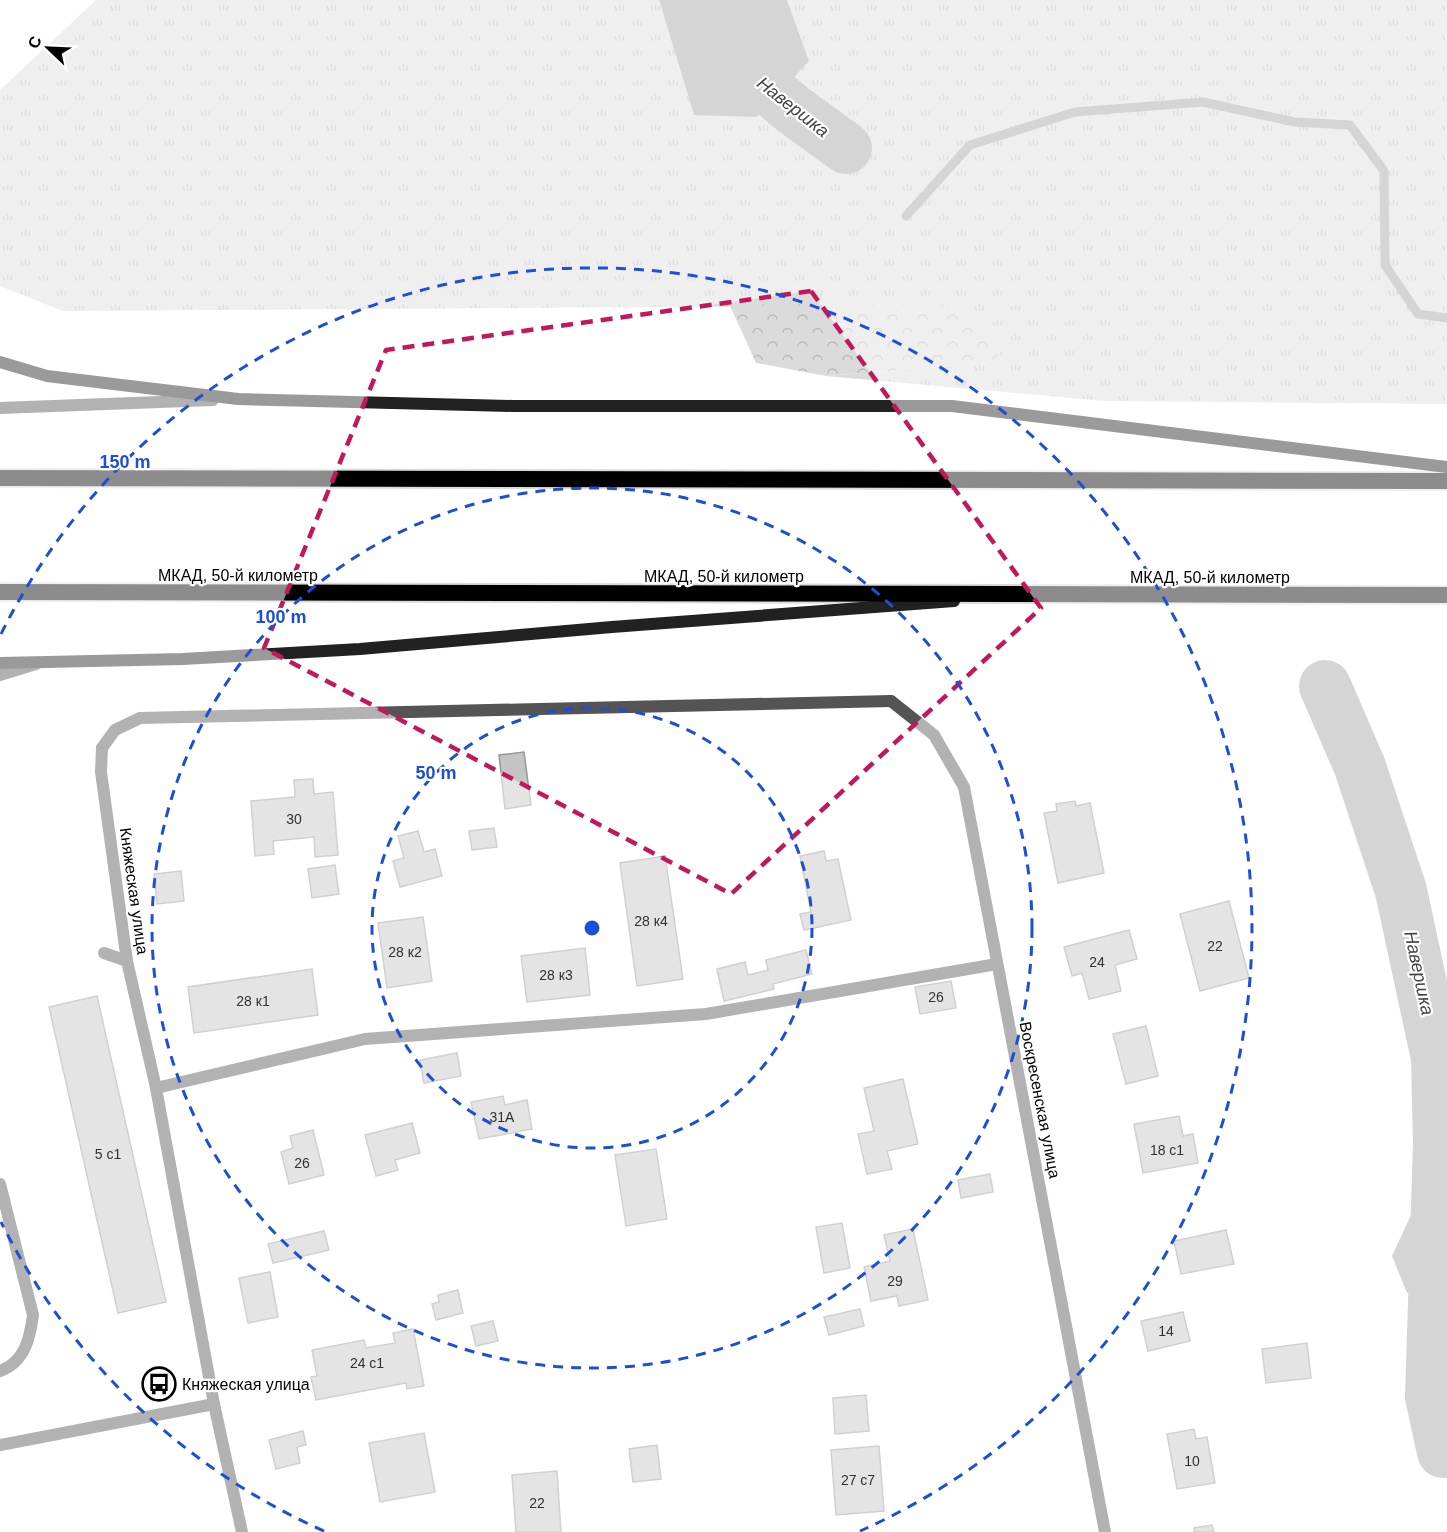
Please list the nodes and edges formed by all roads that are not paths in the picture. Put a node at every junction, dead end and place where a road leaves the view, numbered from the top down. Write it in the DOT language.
graph roads {
  1 [pos="0,362"];
  2 [pos="238,399"];
  3 [pos="0,408"];
  4 [pos="1447,467"];
  5 [pos="0,478"];
  6 [pos="1447,481"];
  7 [pos="0,592"];
  8 [pos="1041,595"];
  9 [pos="1447,595"];
  10 [pos="0,663"];
  11 [pos="40,663"];
  12 [pos="0,675"];
  13 [pos="891,700"];
  14 [pos="104,952"];
  15 [pos="127,961"];
  16 [pos="997,964"];
  17 [pos="156,1088"];
  18 [pos="0,1184"];
  19 [pos="0,1371"];
  20 [pos="214,1404"];
  21 [pos="0,1445"];
  22 [pos="242,1532"];
  23 [pos="1106,1532"];
  1 -- 2 [label="main road"];
  2 -- 3 [label="street"];
  2 -- 4 [label="main road"];
  5 -- 6 [label="highway"];
  7 -- 8 [label="highway, МКАД, 50-й километр"];
  8 -- 9 [label="highway, МКАД, 50-й километр"];
  8 -- 11 [label="main road"];
  10 -- 11 [label="main road"];
  11 -- 12 [label="street"];
  13 -- 15 [label="street, Княжеская улица"];
  13 -- 16 [label="street, Воскресенская улица"];
  14 -- 15 [label="street"];
  15 -- 17 [label="street, Княжеская улица"];
  16 -- 17 [label="street"];
  16 -- 23 [label="street, Воскресенская улица"];
  17 -- 20 [label="street, Княжеская улица"];
  18 -- 19 [label="street"];
  20 -- 21 [label="street"];
  20 -- 22 [label="street, Княжеская улица"];
}
